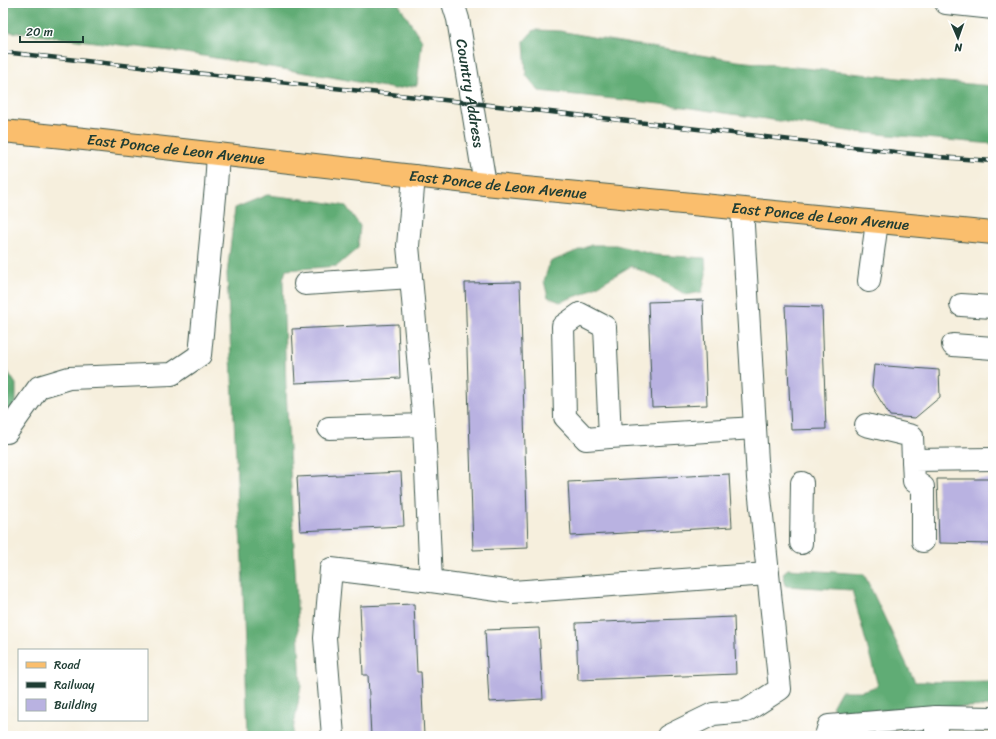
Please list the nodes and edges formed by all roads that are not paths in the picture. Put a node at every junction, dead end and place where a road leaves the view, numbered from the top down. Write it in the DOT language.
graph roads {
  1 [pos="453,3"];
  2 [pos="946,3"];
  3 [pos="993,8"];
  4 [pos="3,131"];
  5 [pos="218,154"];
  6 [pos="414,176"];
  7 [pos="485,184"];
  8 [pos="742,209"];
  9 [pos="877,222"];
  10 [pos="993,233"];
  11 [pos="411,277"];
  12 [pos="869,280"];
  13 [pos="304,284"];
  14 [pos="961,306"];
  15 [pos="993,307"];
  16 [pos="953,345"];
  17 [pos="993,348"];
  18 [pos="424,425"];
  19 [pos="866,425"];
  20 [pos="329,428"];
  21 [pos="755,428"];
  22 [pos="3,432"];
  23 [pos="610,437"];
  24 [pos="913,460"];
  25 [pos="993,460"];
  26 [pos="802,483"];
  27 [pos="923,541"];
  28 [pos="802,543"];
  29 [pos="768,574"];
  30 [pos="431,581"];
  31 [pos="993,718"];
  32 [pos="936,726"];
  33 [pos="333,736"];
  34 [pos="668,736"];
  35 [pos="826,736"];
  1 -- 7 [label="street, Country Address"];
  2 -- 3 [label="street"];
  4 -- 5 [label="main road, East Ponce de Leon Avenue"];
  5 -- 6 [label="main road, East Ponce de Leon Avenue"];
  5 -- 22 [label="street"];
  6 -- 7 [label="main road, East Ponce de Leon Avenue"];
  6 -- 11 [label="street"];
  7 -- 8 [label="main road, East Ponce de Leon Avenue"];
  8 -- 9 [label="main road, East Ponce de Leon Avenue"];
  8 -- 21 [label="street"];
  9 -- 10 [label="main road, East Ponce de Leon Avenue"];
  9 -- 12 [label="street"];
  11 -- 13 [label="street"];
  11 -- 18 [label="street"];
  14 -- 15 [label="street"];
  16 -- 17 [label="street"];
  18 -- 20 [label="street"];
  18 -- 30 [label="street"];
  19 -- 24 [label="street"];
  21 -- 23 [label="street"];
  21 -- 29 [label="street"];
  23 -- 23 [label="street"];
  24 -- 25 [label="street"];
  24 -- 27 [label="street"];
  26 -- 28 [label="street"];
  29 -- 30 [label="street"];
  29 -- 34 [label="street"];
  30 -- 33 [label="street"];
  31 -- 32 [label="street"];
  32 -- 35 [label="street"];
}
